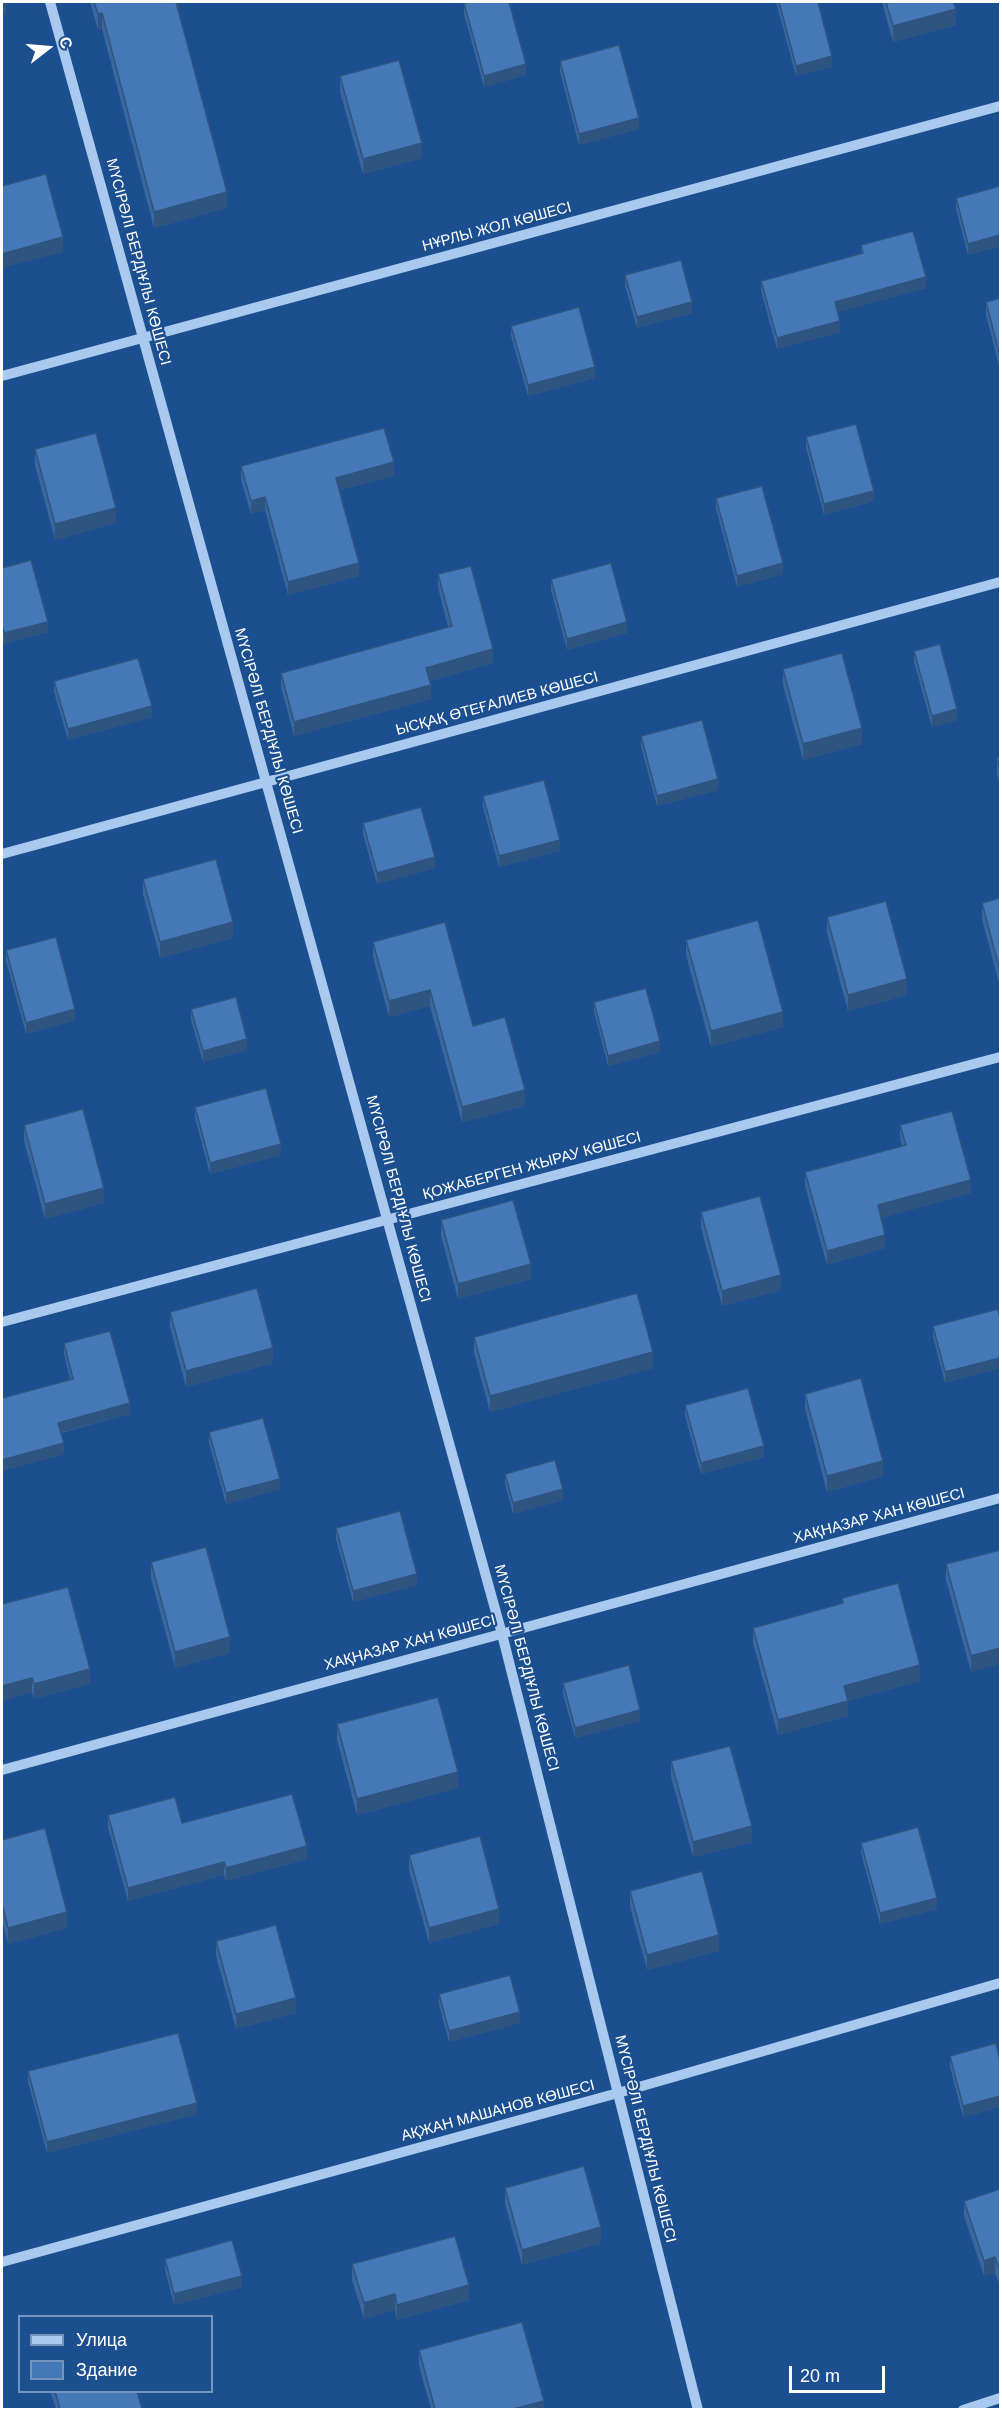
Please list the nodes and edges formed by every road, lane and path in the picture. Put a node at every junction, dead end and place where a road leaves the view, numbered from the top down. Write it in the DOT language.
graph roads {
  1 [pos="50,2"];
  2 [pos="1000,106"];
  3 [pos="143,338"];
  4 [pos="2,376"];
  5 [pos="1000,582"];
  6 [pos="267,782"];
  7 [pos="2,854"];
  8 [pos="1000,1057"];
  9 [pos="388,1219"];
  10 [pos="2,1322"];
  11 [pos="1000,1498"];
  12 [pos="502,1634"];
  13 [pos="2,1770"];
  14 [pos="1000,1983"];
  15 [pos="618,2093"];
  16 [pos="2,2262"];
  17 [pos="1000,2398"];
  18 [pos="698,2409"];
  19 [pos="963,2409"];
  1 -- 3 [label="street, МҮСІРӘЛІ БЕРДІҰЛЫ КӨШЕСІ"];
  2 -- 3 [label="street, НҰРЛЫ ЖОЛ КӨШЕСІ"];
  3 -- 4 [label="street, НҰРЛЫ ЖОЛ КӨШЕСІ"];
  3 -- 6 [label="street, МҮСІРӘЛІ БЕРДІҰЛЫ КӨШЕСІ"];
  5 -- 6 [label="street, ЫСҚАҚ ӨТЕҒАЛИЕВ КӨШЕСІ"];
  6 -- 7 [label="street, ЫСҚАҚ ӨТЕҒАЛИЕВ КӨШЕСІ"];
  6 -- 9 [label="street, МҮСІРӘЛІ БЕРДІҰЛЫ КӨШЕСІ"];
  8 -- 9 [label="street, ҚОЖАБЕРГЕН ЖЫРАУ КӨШЕСІ"];
  9 -- 10 [label="street, ҚОЖАБЕРГЕН ЖЫРАУ КӨШЕСІ"];
  9 -- 12 [label="street, МҮСІРӘЛІ БЕРДІҰЛЫ КӨШЕСІ"];
  11 -- 12 [label="street, ХАҚНАЗАР ХАН КӨШЕСІ"];
  12 -- 13 [label="street, ХАҚНАЗАР ХАН КӨШЕСІ"];
  12 -- 15 [label="street, МҮСІРӘЛІ БЕРДІҰЛЫ КӨШЕСІ"];
  14 -- 15 [label="street, АҚЖАН МАШАНОВ КӨШЕСІ"];
  15 -- 16 [label="street, АҚЖАН МАШАНОВ КӨШЕСІ"];
  15 -- 18 [label="street, МҮСІРӘЛІ БЕРДІҰЛЫ КӨШЕСІ"];
  17 -- 19 [label="street"];
}
